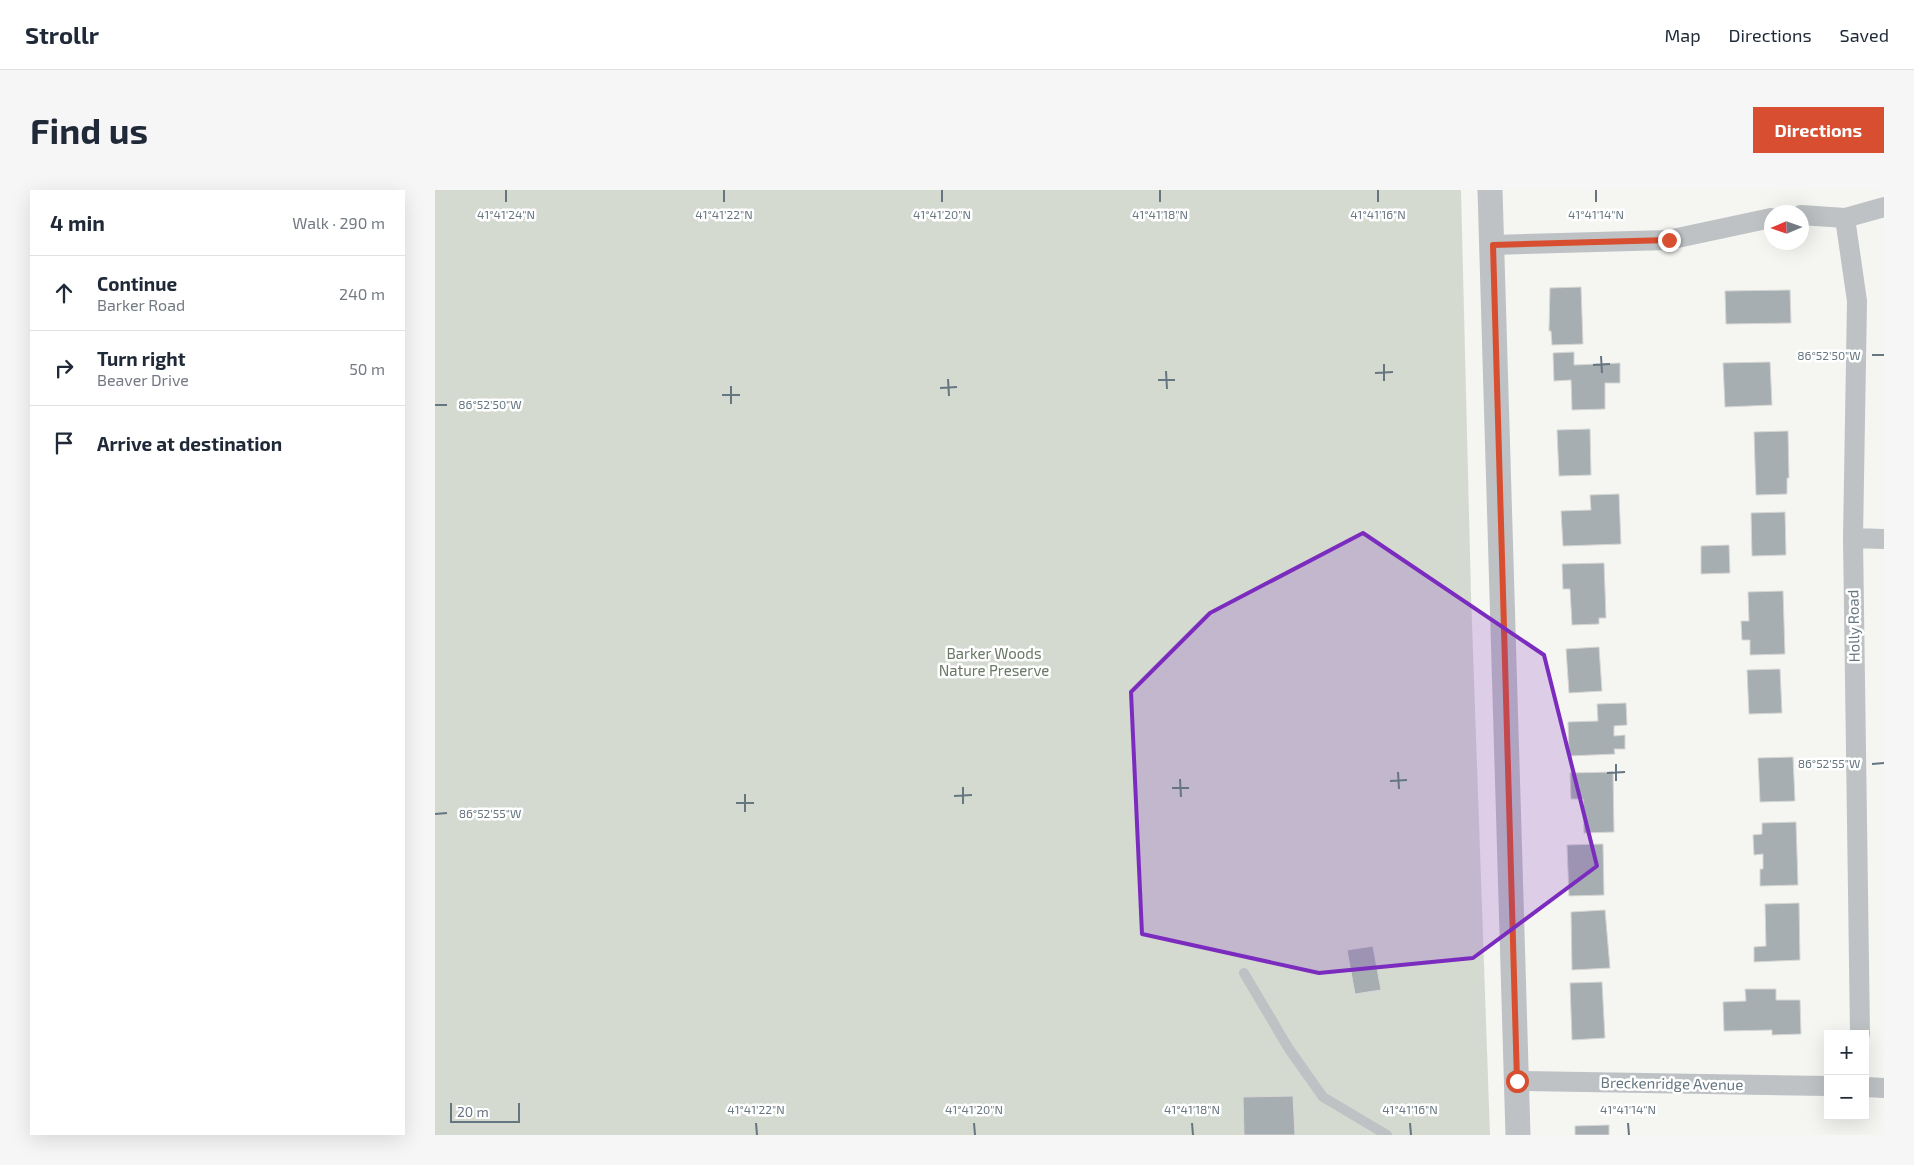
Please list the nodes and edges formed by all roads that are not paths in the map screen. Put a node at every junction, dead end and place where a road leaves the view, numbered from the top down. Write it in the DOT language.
graph roads {
  1 [pos="1490,190"];
  2 [pos="1884,206"];
  3 [pos="1809,216"];
  4 [pos="1845,218"];
  5 [pos="1764,220"];
  6 [pos="1493,245"];
  7 [pos="1853,538"];
  8 [pos="1884,539"];
  9 [pos="1245,973"];
  10 [pos="1860,1030"];
  11 [pos="1517,1081"];
  12 [pos="1824,1086"];
  13 [pos="1869,1087"];
  14 [pos="1884,1088"];
  15 [pos="1387,1135"];
  16 [pos="1518,1135"];
  1 -- 6 [label="street"];
  2 -- 4 [label="street"];
  3 -- 4 [label="street"];
  4 -- 7 [label="street, Holly Road"];
  5 -- 6 [label="street"];
  6 -- 11 [label="street"];
  7 -- 8 [label="street"];
  7 -- 10 [label="street, Holly Road"];
  9 -- 15 [label="lane"];
  11 -- 12 [label="street, Breckenridge Avenue"];
  11 -- 16 [label="street"];
  13 -- 14 [label="street"];
}
